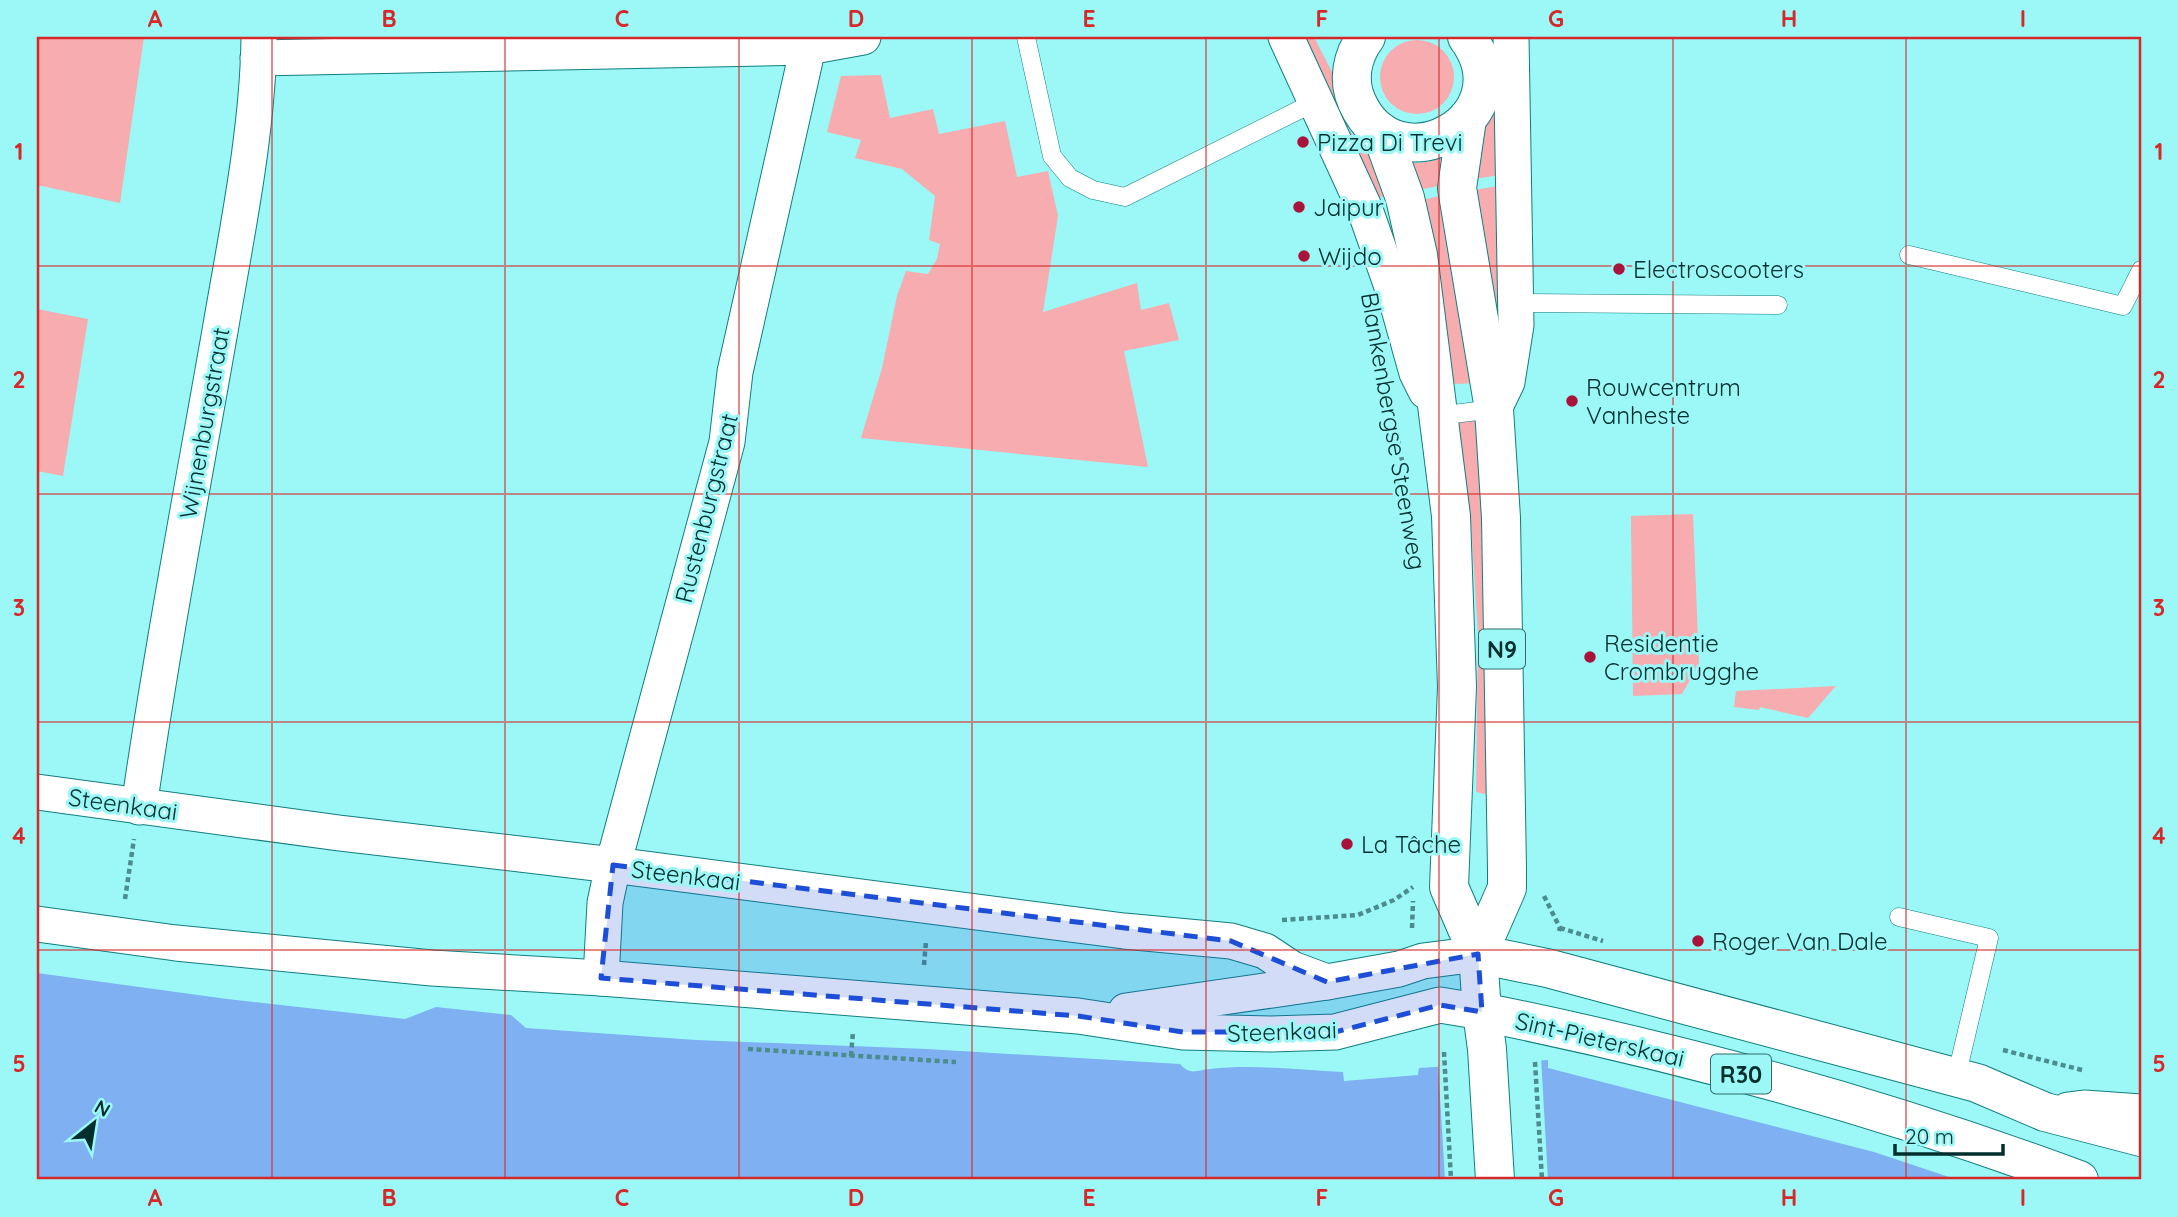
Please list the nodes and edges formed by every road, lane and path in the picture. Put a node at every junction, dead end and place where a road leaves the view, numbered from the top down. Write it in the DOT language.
graph roads {
  1 [pos="863,37"];
  2 [pos="1026,37"];
  3 [pos="1286,37"];
  4 [pos="1332,37"];
  5 [pos="1484,40"];
  6 [pos="808,42"];
  7 [pos="258,47"];
  8 [pos="1359,53"];
  9 [pos="1317,101"];
  10 [pos="1467,119"];
  11 [pos="1381,132"];
  12 [pos="1909,255"];
  13 [pos="2141,270"];
  14 [pos="1516,303"];
  15 [pos="1778,304"];
  16 [pos="1390,400"];
  17 [pos="1494,409"];
  18 [pos="1437,416"];
  19 [pos="1406,478"];
  20 [pos="37,792"];
  21 [pos="139,807"];
  22 [pos="613,865"];
  23 [pos="1413,876"];
  24 [pos="1413,887"];
  25 [pos="1541,889"];
  26 [pos="113,897"];
  27 [pos="1899,917"];
  28 [pos="37,924"];
  29 [pos="1560,928"];
  30 [pos="1231,941"];
  31 [pos="1478,954"];
  32 [pos="1423,961"];
  33 [pos="911,964"];
  34 [pos="933,968"];
  35 [pos="601,978"];
  36 [pos="1327,982"];
  37 [pos="1482,1012"];
  38 [pos="1078,1016"];
  39 [pos="851,1046"];
  40 [pos="748,1049"];
  41 [pos="1444,1052"];
  42 [pos="851,1055"];
  43 [pos="1535,1060"];
  44 [pos="956,1062"];
  45 [pos="1956,1078"];
  46 [pos="2045,1112"];
  47 [pos="2141,1112"];
  48 [pos="2141,1137"];
  49 [pos="1451,1180"];
  50 [pos="1495,1180"];
  51 [pos="1542,1180"];
  52 [pos="2079,1180"];
  1 -- 6 [label="street"];
  2 -- 9 [label="lane"];
  3 -- 9 [label="street, Blankenbergse Steenweg"];
  4 -- 8 [label="main road, N9"];
  5 -- 10 [label="main road, Blankenbergse Steenweg / N9"];
  5 -- 14 [label="street, Blankenbergse Steenweg"];
  6 -- 7 [label="street"];
  6 -- 22 [label="street, Rustenburgstraat"];
  7 -- 21 [label="street, Wijnenburgstraat"];
  8 -- 11 [label="main road, Blankenbergse Steenweg / N9"];
  9 -- 18 [label="street, Blankenbergse Steenweg"];
  10 -- 11 [label="main road"];
  10 -- 17 [label="main road, Blankenbergse Steenweg / N9"];
  11 -- 18 [label="main road, Blankenbergse Steenweg / N9"];
  12 -- 13 [label="lane"];
  14 -- 15 [label="lane"];
  14 -- 17 [label="street, Blankenbergse Steenweg"];
  16 -- 19 [label="path, Blankenbergse Steenweg"];
  17 -- 18 [label="lane"];
  17 -- 31 [label="main road, Blankenbergse Steenweg / N9"];
  18 -- 31 [label="main road, Blankenbergse Steenweg / N9"];
  20 -- 21 [label="street, Steenkaai"];
  21 -- 22 [label="street, Steenkaai"];
  21 -- 26 [label="path"];
  22 -- 30 [label="street, Steenkaai"];
  22 -- 35 [label="street, Rustenburgstraat"];
  23 -- 24 [label="path"];
  24 -- 30 [label="path"];
  24 -- 32 [label="path"];
  25 -- 29 [label="path"];
  27 -- 45 [label="lane"];
  28 -- 35 [label="street, Steenkaai"];
  30 -- 36 [label="street, Steenkaai"];
  31 -- 32 [label="street, Steenkaai"];
  31 -- 37 [label="main road, Blankenbergse Steenweg / N9"];
  31 -- 45 [label="main road, Sint-Pieterskaai / R30"];
  32 -- 36 [label="street, Steenkaai"];
  33 -- 34 [label="path"];
  35 -- 38 [label="street, Steenkaai"];
  36 -- 38 [label="street, Steenkaai"];
  37 -- 38 [label="street, Steenkaai"];
  37 -- 50 [label="main road, N9"];
  37 -- 52 [label="main road, Sint-Pieterskaai / R30"];
  39 -- 42 [label="path"];
  40 -- 42 [label="path"];
  41 -- 49 [label="path"];
  42 -- 44 [label="path"];
  43 -- 51 [label="path"];
  45 -- 46 [label="main road, Sint-Pieterskaai / R30"];
  46 -- 47 [label="street, Sint-Pieterskaai"];
  46 -- 48 [label="main road, Sint-Pieterskaai / R30"];
}
